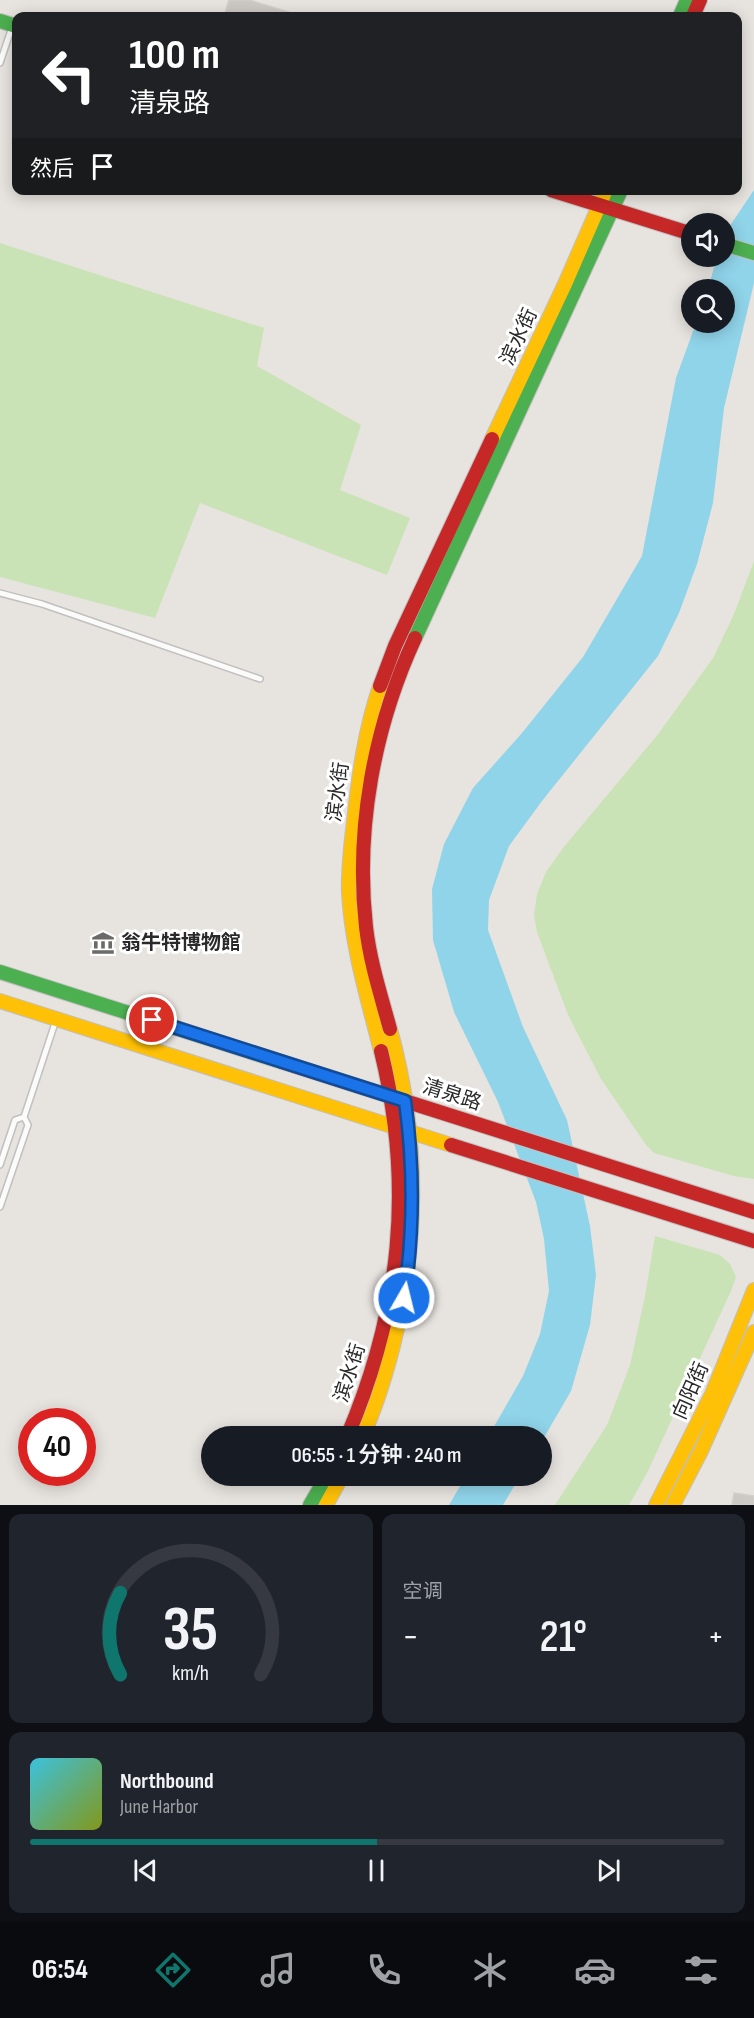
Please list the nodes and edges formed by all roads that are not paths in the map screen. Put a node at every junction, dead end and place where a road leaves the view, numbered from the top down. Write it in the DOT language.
graph roads {
  1 [pos="10,24"];
  2 [pos="0,63"];
  3 [pos="567,195"];
  4 [pos="606,195"];
  5 [pos="617,195"];
  6 [pos="606,207"];
  7 [pos="681,230"];
  8 [pos="735,247"];
  9 [pos="754,253"];
  10 [pos="0,593"];
  11 [pos="260,679"];
  12 [pos="0,972"];
  13 [pos="0,1001"];
  14 [pos="57,1019"];
  15 [pos="390,1096"];
  16 [pos="405,1101"];
  17 [pos="24,1117"];
  18 [pos="394,1126"];
  19 [pos="409,1131"];
  20 [pos="0,1165"];
  21 [pos="0,1207"];
  22 [pos="754,1212"];
  23 [pos="754,1241"];
  24 [pos="754,1290"];
  25 [pos="754,1332"];
  26 [pos="351,1426"];
  27 [pos="366,1426"];
  28 [pos="321,1486"];
  29 [pos="336,1486"];
  30 [pos="310,1505"];
  31 [pos="326,1505"];
  32 [pos="657,1505"];
  33 [pos="673,1505"];
  1 -- 2 [label="lane"];
  3 -- 6 [label="street"];
  4 -- 6 [label="street, 滨水街"];
  5 -- 6 [label="street, 滨水街"];
  6 -- 7 [label="street"];
  6 -- 15 [label="street, 滨水街"];
  6 -- 16 [label="street, 滨水街"];
  8 -- 9 [label="street"];
  10 -- 11 [label="lane"];
  12 -- 15 [label="street, 清泉路"];
  13 -- 14 [label="street"];
  14 -- 17 [label="lane"];
  14 -- 18 [label="street"];
  15 -- 16 [label="street, 清泉路"];
  15 -- 18 [label="street, 滨水街"];
  16 -- 19 [label="street, 滨水街"];
  16 -- 22 [label="street, 清泉路"];
  17 -- 20 [label="lane"];
  17 -- 21 [label="lane"];
  18 -- 19 [label="street"];
  18 -- 26 [label="street, 滨水街"];
  19 -- 23 [label="street"];
  19 -- 27 [label="street, 滨水街"];
  24 -- 32 [label="street, 向阳街"];
  25 -- 33 [label="street, 向阳街"];
  28 -- 30 [label="street"];
  29 -- 31 [label="street"];
}
